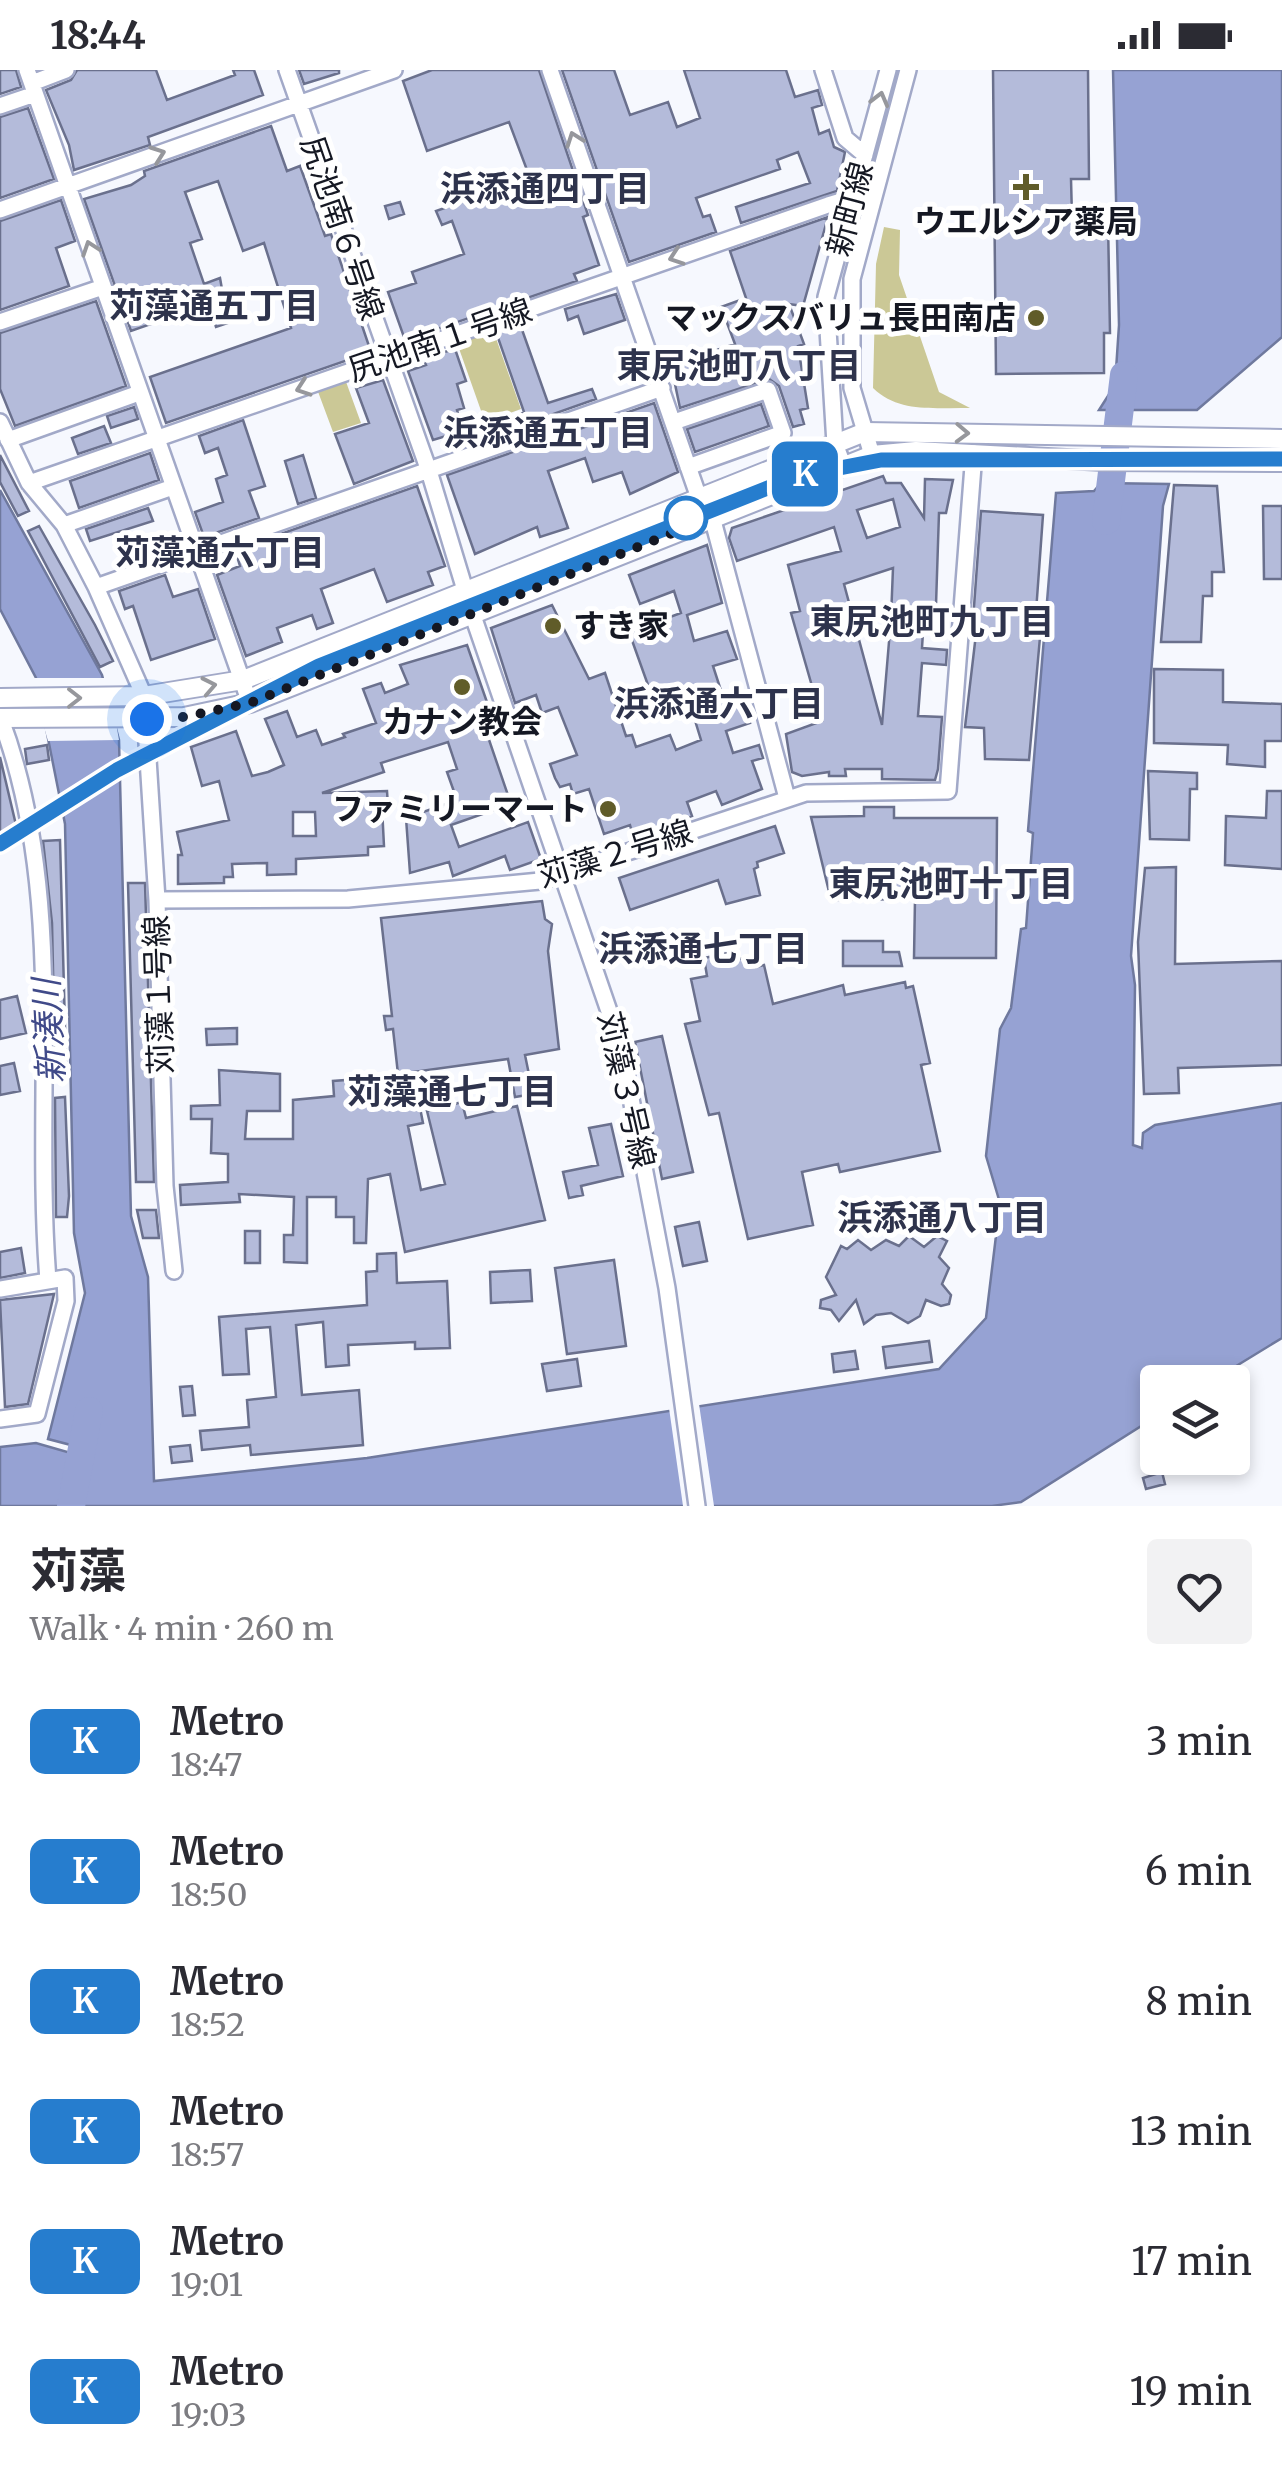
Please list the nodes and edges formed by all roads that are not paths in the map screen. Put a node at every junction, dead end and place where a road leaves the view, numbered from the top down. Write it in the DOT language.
graph roads {
  1 [pos="66,70"];
  2 [pos="287,70"];
  3 [pos="394,70"];
  4 [pos="550,70"];
  5 [pos="822,70"];
  6 [pos="888,70"];
  7 [pos="908,70"];
  8 [pos="31,82"];
  9 [pos="300,104"];
  10 [pos="0,106"];
  11 [pos="865,156"];
  12 [pos="70,186"];
  13 [pos="851,207"];
  14 [pos="0,210"];
  15 [pos="624,275"];
  16 [pos="104,287"];
  17 [pos="0,322"];
  18 [pos="386,359"];
  19 [pos="662,388"];
  20 [pos="139,393"];
  21 [pos="0,422"];
  22 [pos="674,422"];
  23 [pos="865,432"];
  24 [pos="1282,439"];
  25 [pos="8,440"];
  26 [pos="156,440"];
  27 [pos="835,444"];
  28 [pos="974,453"];
  29 [pos="872,455"];
  30 [pos="1282,462"];
  31 [pos="688,467"];
  32 [pos="844,467"];
  33 [pos="429,471"];
  34 [pos="30,483"];
  35 [pos="173,487"];
  36 [pos="698,495"];
  37 [pos="712,517"];
  38 [pos="64,525"];
  39 [pos="196,553"];
  40 [pos="96,586"];
  41 [pos="466,592"];
  42 [pos="472,613"];
  43 [pos="244,680"];
  44 [pos="144,696"];
  45 [pos="0,698"];
  46 [pos="250,703"];
  47 [pos="0,717"];
  48 [pos="147,719"];
  49 [pos="787,798"];
  50 [pos="561,876"];
  51 [pos="157,900"];
  52 [pos="174,1271"];
  53 [pos="48,1280"];
  54 [pos="0,1289"];
  55 [pos="0,1419"];
  56 [pos="697,1506"];
  1 -- 8 [label="street"];
  2 -- 9 [label="street, 尻池南６号線"];
  3 -- 9 [label="street"];
  15 -- 4 [label="street, one-way"];
  5 -- 11 [label="street"];
  11 -- 6 [label="street, 新町線, one-way"];
  7 -- 23 [label="street, 新町線"];
  8 -- 10 [label="street"];
  8 -- 12 [label="street"];
  12 -- 9 [label="street, one-way"];
  9 -- 18 [label="street, 尻池南６号線"];
  11 -- 13 [label="street, 新町線"];
  12 -- 14 [label="street"];
  16 -- 12 [label="street, one-way"];
  13 -- 15 [label="street, 尻池南１号線, one-way"];
  13 -- 27 [label="street, 新町線"];
  15 -- 18 [label="street, 尻池南１号線"];
  15 -- 19 [label="street"];
  16 -- 17 [label="street"];
  16 -- 20 [label="street"];
  18 -- 26 [label="street, 尻池南１号線, one-way"];
  18 -- 33 [label="street, 尻池南６号線"];
  19 -- 22 [label="street"];
  19 -- 33 [label="street"];
  20 -- 25 [label="street"];
  20 -- 26 [label="street"];
  21 -- 25 [label="street, 苅藻１号線"];
  22 -- 31 [label="street"];
  22 -- 31 [label="street"];
  23 -- 24 [label="main road, one-way"];
  23 -- 27 [label="main road"];
  23 -- 29 [label="street, 新町線"];
  25 -- 34 [label="street, 苅藻１号線"];
  26 -- 34 [label="street, 尻池南１号線"];
  26 -- 35 [label="street"];
  27 -- 32 [label="street, 新町線"];
  27 -- 36 [label="main road"];
  28 -- 29 [label="main road"];
  28 -- 30 [label="main road"];
  28 -- 49 [label="street, 苅藻２号線"];
  29 -- 32 [label="main road"];
  31 -- 36 [label="street"];
  32 -- 37 [label="main road"];
  33 -- 39 [label="street"];
  33 -- 41 [label="street, 尻池南６号線"];
  34 -- 38 [label="street, 苅藻１号線"];
  35 -- 38 [label="street"];
  35 -- 39 [label="street"];
  36 -- 41 [label="main road"];
  37 -- 42 [label="main road"];
  37 -- 49 [label="street"];
  38 -- 40 [label="street, 苅藻１号線"];
  39 -- 40 [label="street"];
  39 -- 43 [label="street"];
  40 -- 44 [label="street, 苅藻１号線"];
  41 -- 42 [label="street, 尻池南６号線"];
  41 -- 43 [label="main road"];
  42 -- 46 [label="main road"];
  42 -- 50 [label="street, 苅藻３号線"];
  44 -- 43 [label="main road, one-way"];
  43 -- 46 [label="street"];
  45 -- 44 [label="main road, one-way"];
  44 -- 48 [label="street, 苅藻１号線"];
  46 -- 48 [label="main road"];
  47 -- 48 [label="main road"];
  47 -- 53 [label="street"];
  48 -- 51 [label="street, 苅藻１号線"];
  49 -- 50 [label="street, 苅藻２号線"];
  50 -- 51 [label="street, 苅藻２号線"];
  50 -- 56 [label="street, 苅藻３号線"];
  51 -- 52 [label="street, 苅藻１号線"];
  53 -- 54 [label="street"];
  53 -- 55 [label="street"];
}
